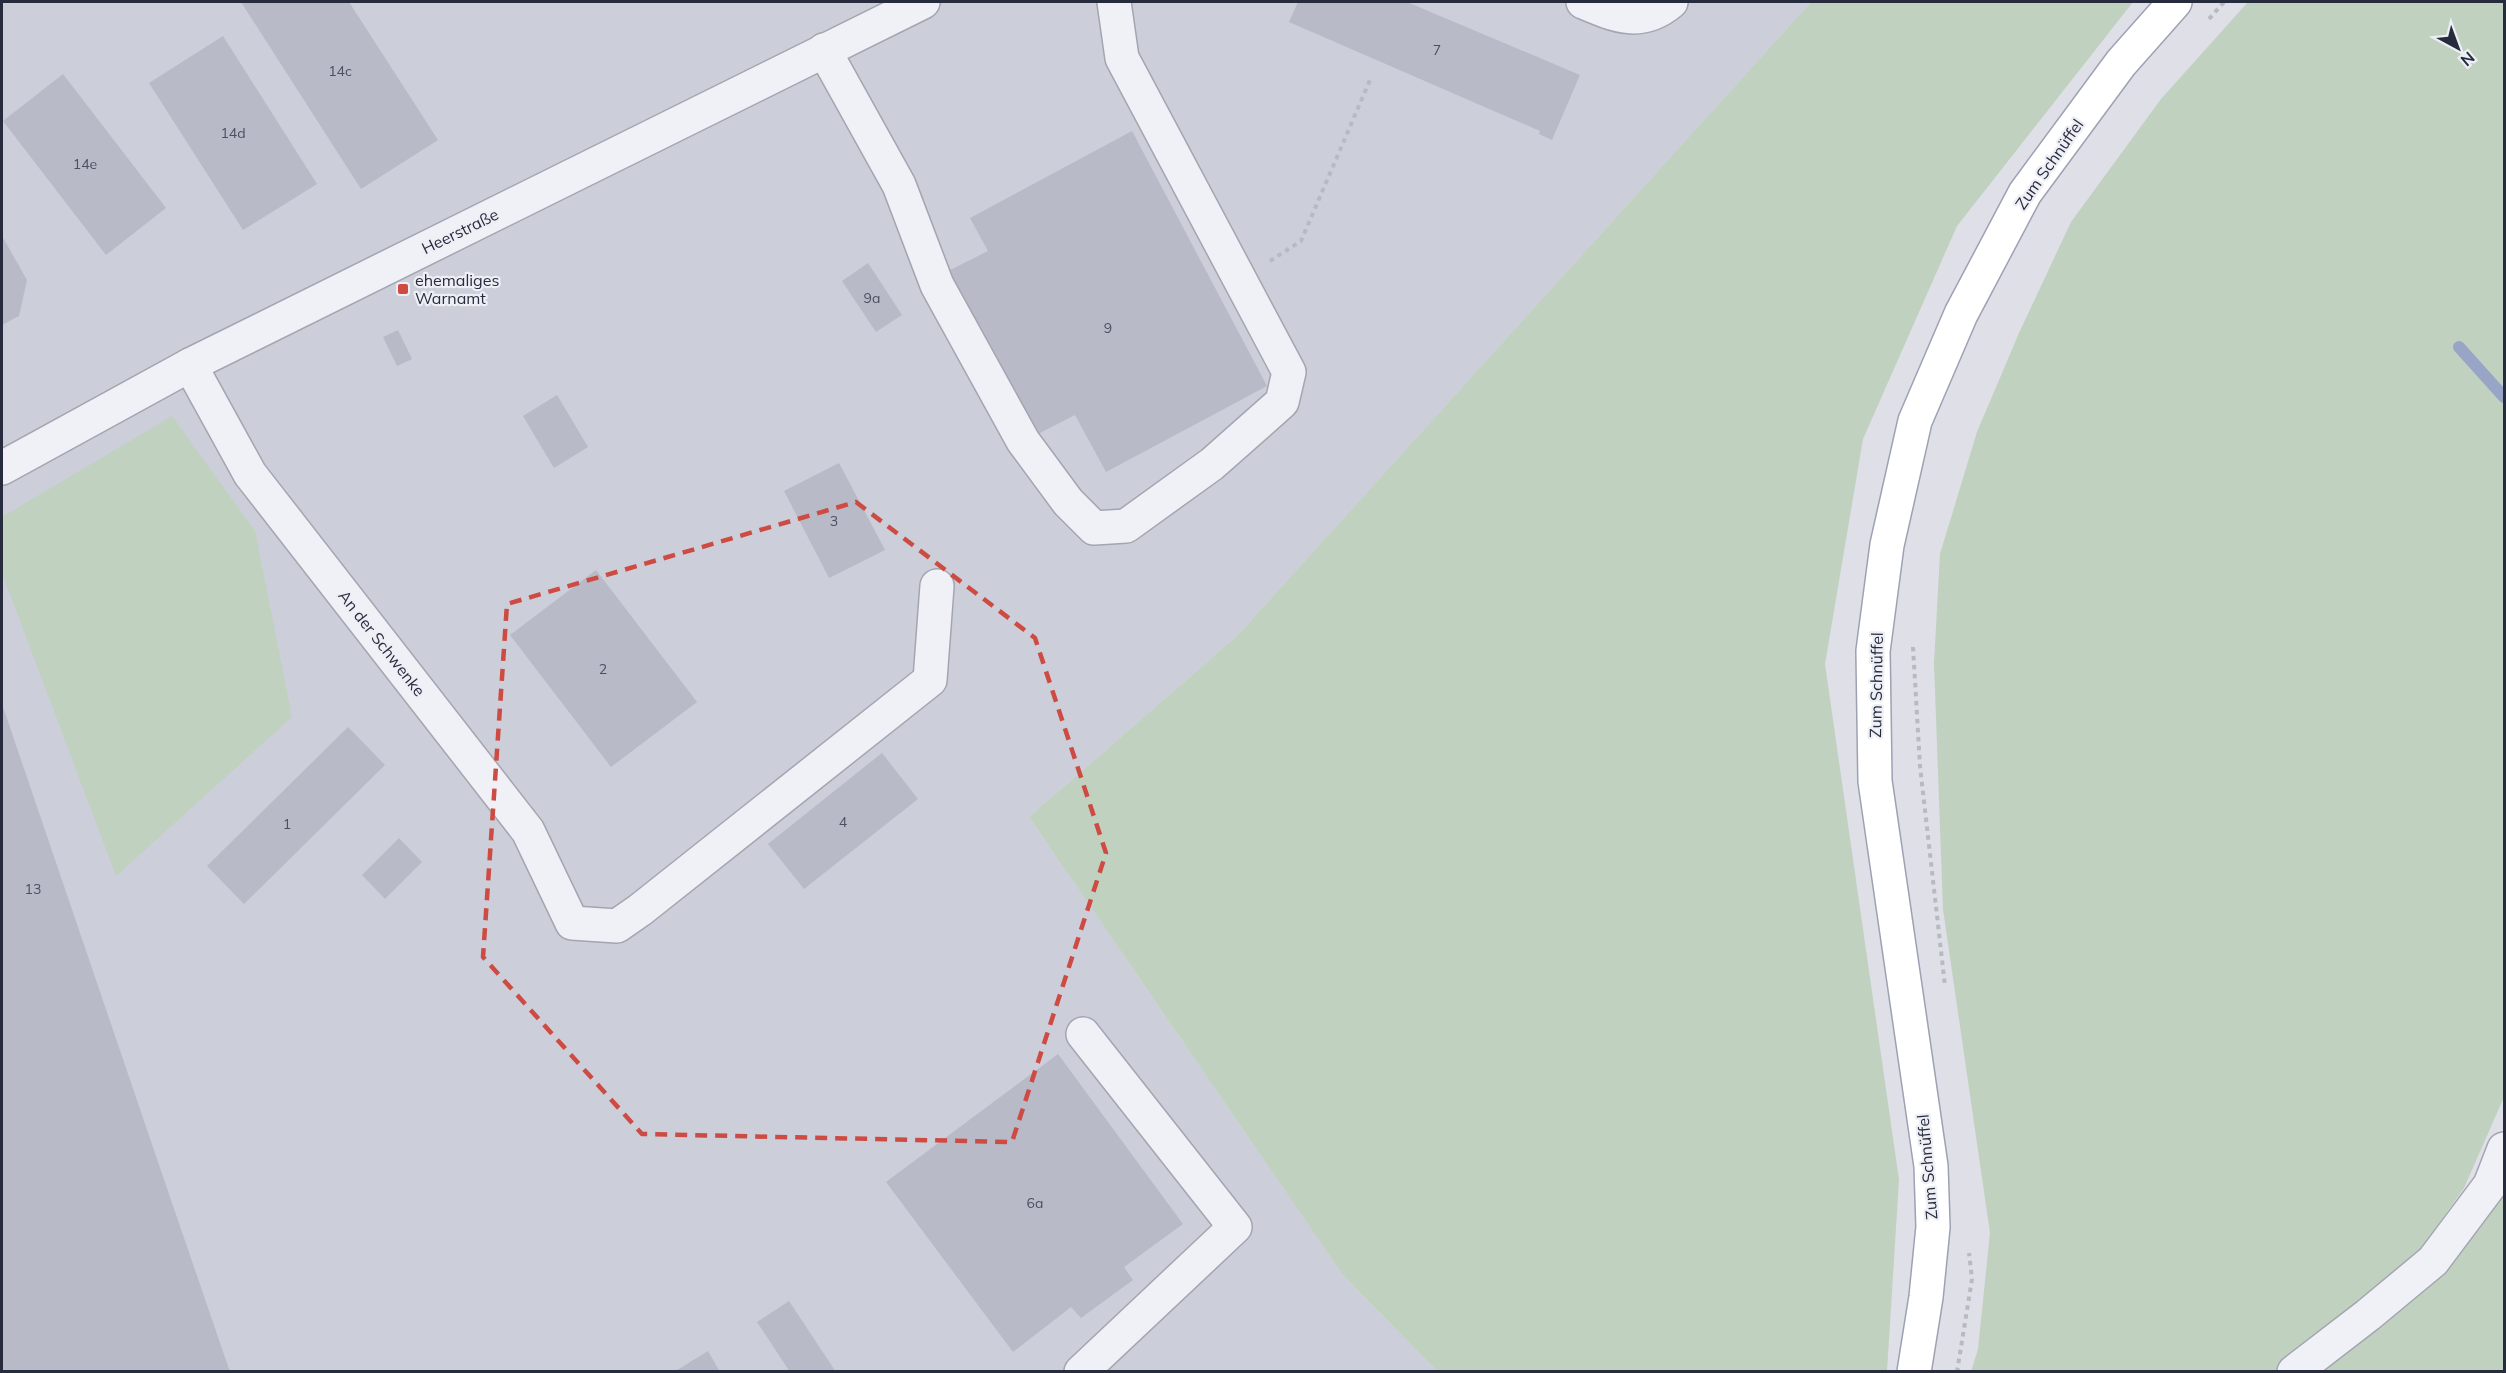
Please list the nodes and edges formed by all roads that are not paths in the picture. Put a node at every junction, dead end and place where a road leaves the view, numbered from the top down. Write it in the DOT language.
graph roads {
  1 [pos="923,2"];
  2 [pos="1114,2"];
  3 [pos="1583,2"];
  4 [pos="1671,2"];
  5 [pos="2175,2"];
  6 [pos="824,50"];
  7 [pos="190,365"];
  8 [pos="2,468"];
  9 [pos="937,586"];
  10 [pos="1083,1034"];
  11 [pos="2505,1149"];
  12 [pos="1081,1371"];
  13 [pos="1914,1371"];
  14 [pos="2294,1371"];
  1 -- 6 [label="street, Heerstraße"];
  2 -- 6 [label="street"];
  3 -- 4 [label="street"];
  5 -- 13 [label="main road, Zum Schnüffel"];
  6 -- 7 [label="street, Heerstraße"];
  7 -- 8 [label="street, Heerstraße"];
  7 -- 9 [label="street, An der Schwenke"];
  10 -- 12 [label="street"];
  11 -- 14 [label="street"];
}
